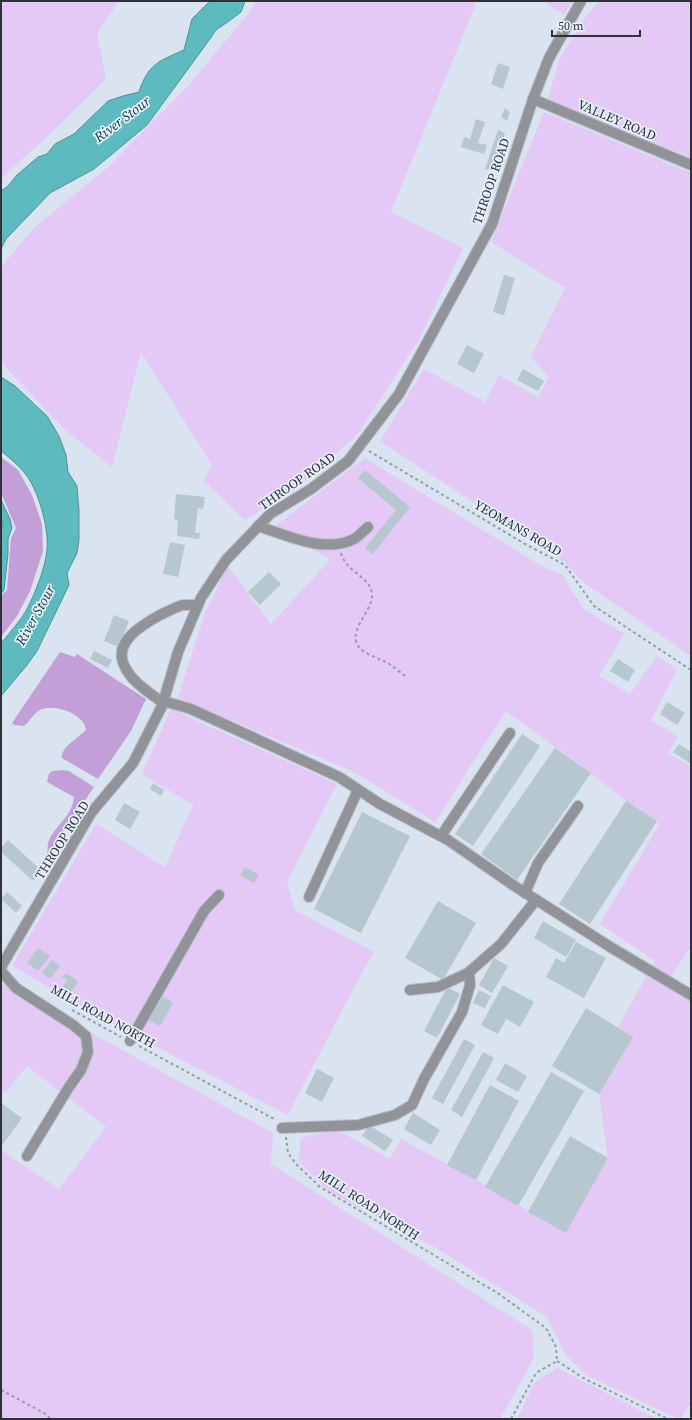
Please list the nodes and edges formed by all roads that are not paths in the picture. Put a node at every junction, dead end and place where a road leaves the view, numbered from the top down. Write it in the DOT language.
graph roads {
  1 [pos="581,1"];
  2 [pos="533,99"];
  3 [pos="691,165"];
  4 [pos="258,526"];
  5 [pos="368,527"];
  6 [pos="198,605"];
  7 [pos="163,702"];
  8 [pos="510,733"];
  9 [pos="358,790"];
  10 [pos="578,806"];
  11 [pos="441,836"];
  12 [pos="525,893"];
  13 [pos="219,895"];
  14 [pos="309,897"];
  15 [pos="536,900"];
  16 [pos="1,967"];
  17 [pos="1,971"];
  18 [pos="469,972"];
  19 [pos="410,990"];
  20 [pos="691,995"];
  21 [pos="130,1041"];
  22 [pos="282,1128"];
  23 [pos="27,1156"];
  1 -- 2 [label="street, THROOP ROAD"];
  2 -- 3 [label="street, VALLEY ROAD"];
  2 -- 4 [label="street, THROOP ROAD"];
  4 -- 5 [label="street"];
  4 -- 6 [label="street, THROOP ROAD"];
  6 -- 7 [label="street, THROOP ROAD"];
  6 -- 7 [label="street"];
  7 -- 9 [label="street"];
  7 -- 16 [label="street, THROOP ROAD"];
  8 -- 11 [label="street"];
  9 -- 11 [label="street"];
  9 -- 14 [label="street"];
  10 -- 12 [label="street"];
  11 -- 12 [label="street"];
  12 -- 15 [label="street"];
  13 -- 21 [label="street"];
  15 -- 18 [label="street"];
  15 -- 20 [label="street"];
  17 -- 23 [label="street"];
  18 -- 19 [label="street"];
  18 -- 22 [label="street"];
}
